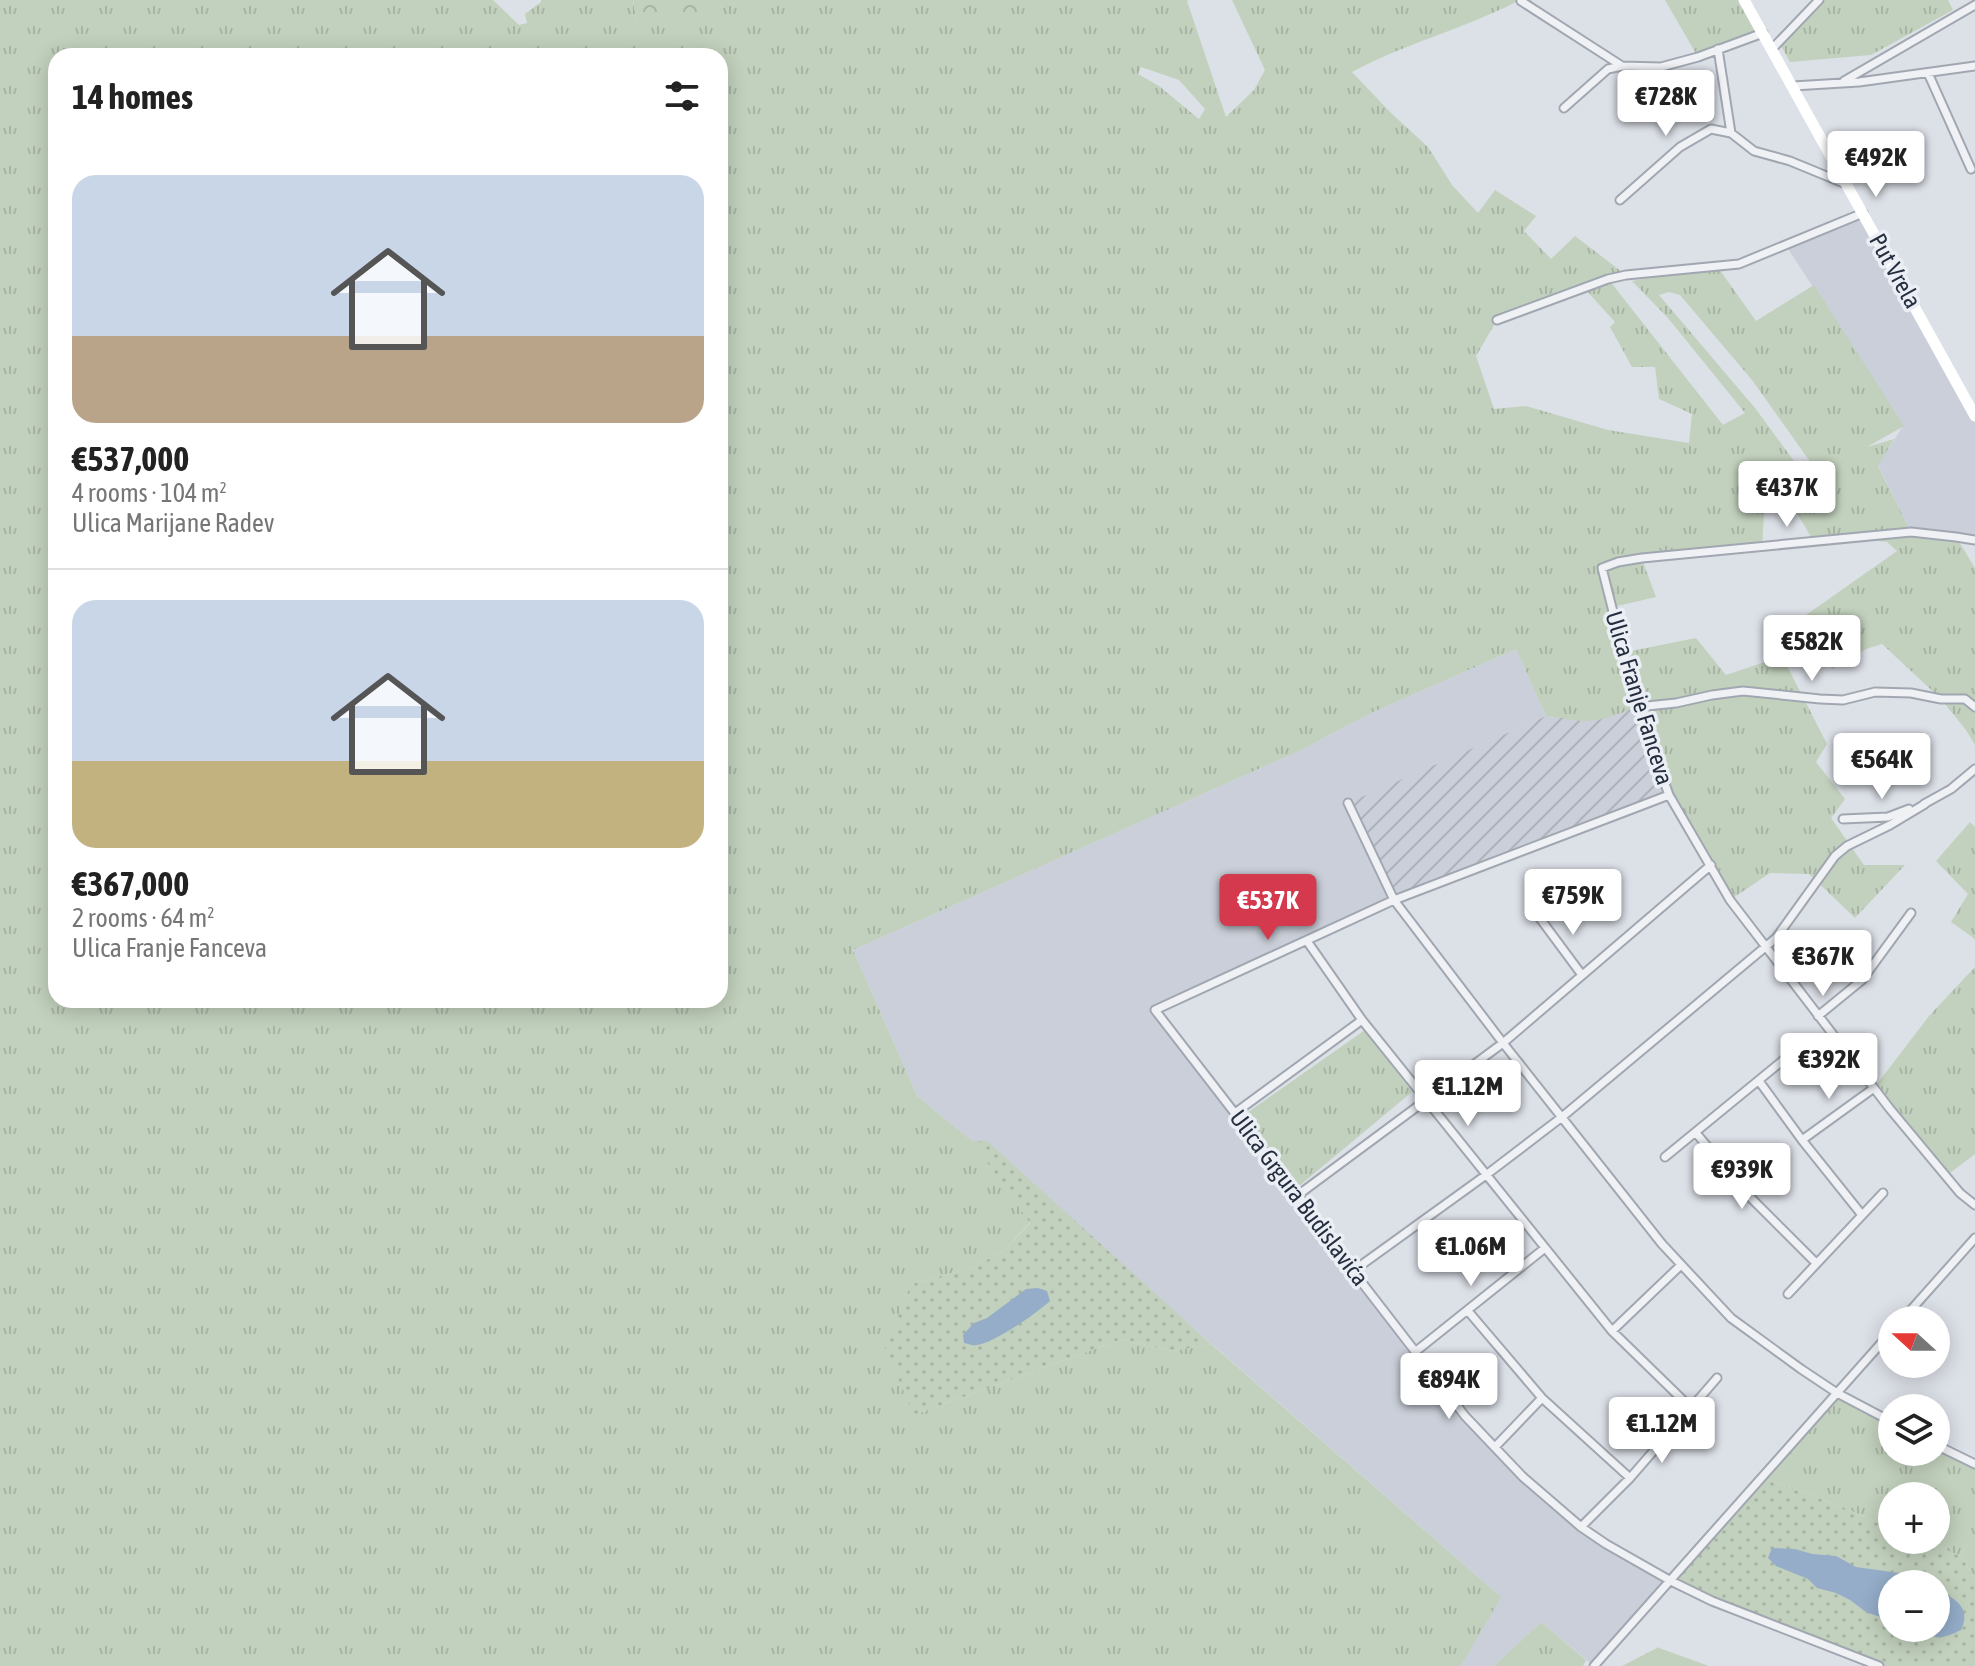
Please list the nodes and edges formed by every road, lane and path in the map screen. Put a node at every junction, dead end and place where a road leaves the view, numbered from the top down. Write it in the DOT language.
graph roads {
  1 [pos="1744,0"];
  2 [pos="1819,0"];
  3 [pos="1521,1"];
  4 [pos="1975,5"];
  5 [pos="1763,33"];
  6 [pos="1718,49"];
  7 [pos="1772,49"];
  8 [pos="1622,66"];
  9 [pos="1975,66"];
  10 [pos="1928,73"];
  11 [pos="1842,82"];
  12 [pos="1793,86"];
  13 [pos="1564,108"];
  14 [pos="1731,133"];
  15 [pos="1971,169"];
  16 [pos="1848,185"];
  17 [pos="1620,200"];
  18 [pos="1863,213"];
  19 [pos="1497,320"];
  20 [pos="1975,416"];
  21 [pos="1975,540"];
  22 [pos="1637,707"];
  23 [pos="1975,707"];
  24 [pos="1975,769"];
  25 [pos="1669,795"];
  26 [pos="1348,803"];
  27 [pos="1925,804"];
  28 [pos="1843,819"];
  29 [pos="1711,865"];
  30 [pos="1394,900"];
  31 [pos="1911,913"];
  32 [pos="1539,917"];
  33 [pos="1307,941"];
  34 [pos="1765,947"];
  35 [pos="1582,975"];
  36 [pos="1818,1016"];
  37 [pos="1362,1020"];
  38 [pos="1503,1043"];
  39 [pos="1787,1057"];
  40 [pos="1759,1081"];
  41 [pos="1874,1088"];
  42 [pos="1426,1100"];
  43 [pos="1235,1113"];
  44 [pos="1562,1117"];
  45 [pos="1696,1133"];
  46 [pos="1802,1140"];
  47 [pos="1665,1157"];
  48 [pos="1486,1175"];
  49 [pos="1883,1193"];
  50 [pos="1298,1195"];
  51 [pos="1975,1205"];
  52 [pos="1862,1215"];
  53 [pos="1975,1238"];
  54 [pos="1545,1248"];
  55 [pos="1816,1263"];
  56 [pos="1681,1265"];
  57 [pos="1353,1271"];
  58 [pos="1788,1294"];
  59 [pos="1914,1306"];
  60 [pos="1468,1311"];
  61 [pos="1612,1331"];
  62 [pos="1878,1347"];
  63 [pos="1415,1352"];
  64 [pos="1717,1378"];
  65 [pos="1837,1393"];
  66 [pos="1542,1398"];
  67 [pos="1691,1408"];
  68 [pos="1878,1415"];
  69 [pos="1495,1447"];
  70 [pos="1950,1452"];
  71 [pos="1975,1464"];
  72 [pos="1630,1478"];
  73 [pos="1581,1527"];
  74 [pos="1671,1581"];
  75 [pos="1594,1666"];
  76 [pos="1879,1666"];
  1 -- 5 [label="main road, Put Vrela"];
  2 -- 7 [label="street"];
  3 -- 8 [label="street"];
  4 -- 11 [label="street"];
  5 -- 6 [label="street"];
  5 -- 7 [label="main road, Put Vrela"];
  6 -- 8 [label="street"];
  6 -- 14 [label="street"];
  7 -- 12 [label="main road, Put Vrela"];
  8 -- 13 [label="street"];
  9 -- 10 [label="street"];
  10 -- 11 [label="street"];
  10 -- 15 [label="street"];
  11 -- 12 [label="street"];
  12 -- 16 [label="main road, Put Vrela"];
  14 -- 16 [label="street"];
  14 -- 17 [label="street"];
  16 -- 18 [label="main road, Put Vrela"];
  18 -- 19 [label="street"];
  18 -- 20 [label="main road, Put Vrela"];
  21 -- 22 [label="street, Ulica Franje Fanceva"];
  22 -- 23 [label="street"];
  22 -- 25 [label="street, Ulica Franje Fanceva"];
  24 -- 27 [label="street"];
  25 -- 29 [label="street, Ulica Franje Fanceva"];
  25 -- 30 [label="street"];
  26 -- 30 [label="street"];
  27 -- 28 [label="street"];
  27 -- 34 [label="street"];
  29 -- 34 [label="street, Ulica Franje Fanceva"];
  29 -- 35 [label="street"];
  30 -- 33 [label="street"];
  30 -- 38 [label="street"];
  31 -- 36 [label="street"];
  32 -- 35 [label="street"];
  33 -- 37 [label="street"];
  33 -- 43 [label="street, Ulica Grgura Budislavića"];
  34 -- 36 [label="street, Ulica Franje Fanceva"];
  34 -- 44 [label="street"];
  35 -- 38 [label="street"];
  36 -- 41 [label="street, Ulica Franje Fanceva"];
  37 -- 42 [label="street"];
  37 -- 43 [label="street"];
  38 -- 42 [label="street"];
  38 -- 44 [label="street"];
  39 -- 40 [label="street"];
  40 -- 45 [label="street"];
  40 -- 46 [label="street"];
  41 -- 46 [label="street"];
  41 -- 51 [label="street, Ulica Franje Fanceva"];
  42 -- 48 [label="street"];
  42 -- 50 [label="street"];
  43 -- 50 [label="street, Ulica Grgura Budislavića"];
  44 -- 48 [label="street"];
  44 -- 56 [label="street"];
  45 -- 47 [label="street"];
  45 -- 55 [label="street"];
  46 -- 52 [label="street"];
  48 -- 54 [label="street"];
  48 -- 57 [label="street"];
  49 -- 52 [label="street"];
  50 -- 57 [label="street, Ulica Grgura Budislavića"];
  52 -- 55 [label="street"];
  53 -- 59 [label="street"];
  54 -- 60 [label="street"];
  54 -- 61 [label="street"];
  55 -- 58 [label="street"];
  56 -- 61 [label="street"];
  56 -- 65 [label="street"];
  57 -- 63 [label="street, Ulica Grgura Budislavića"];
  60 -- 63 [label="street"];
  60 -- 66 [label="street"];
  61 -- 67 [label="street"];
  62 -- 65 [label="street"];
  63 -- 69 [label="street, Ulica Grgura Budislavića"];
  64 -- 67 [label="street"];
  65 -- 68 [label="street"];
  65 -- 74 [label="street"];
  66 -- 69 [label="street"];
  66 -- 72 [label="street"];
  67 -- 72 [label="street"];
  69 -- 73 [label="street, Ulica Grgura Budislavića"];
  70 -- 71 [label="street"];
  72 -- 73 [label="street"];
  73 -- 74 [label="street, Ulica Grgura Budislavića"];
  74 -- 75 [label="street"];
  74 -- 76 [label="street, Ulica Grgura Budislavića"];
}
